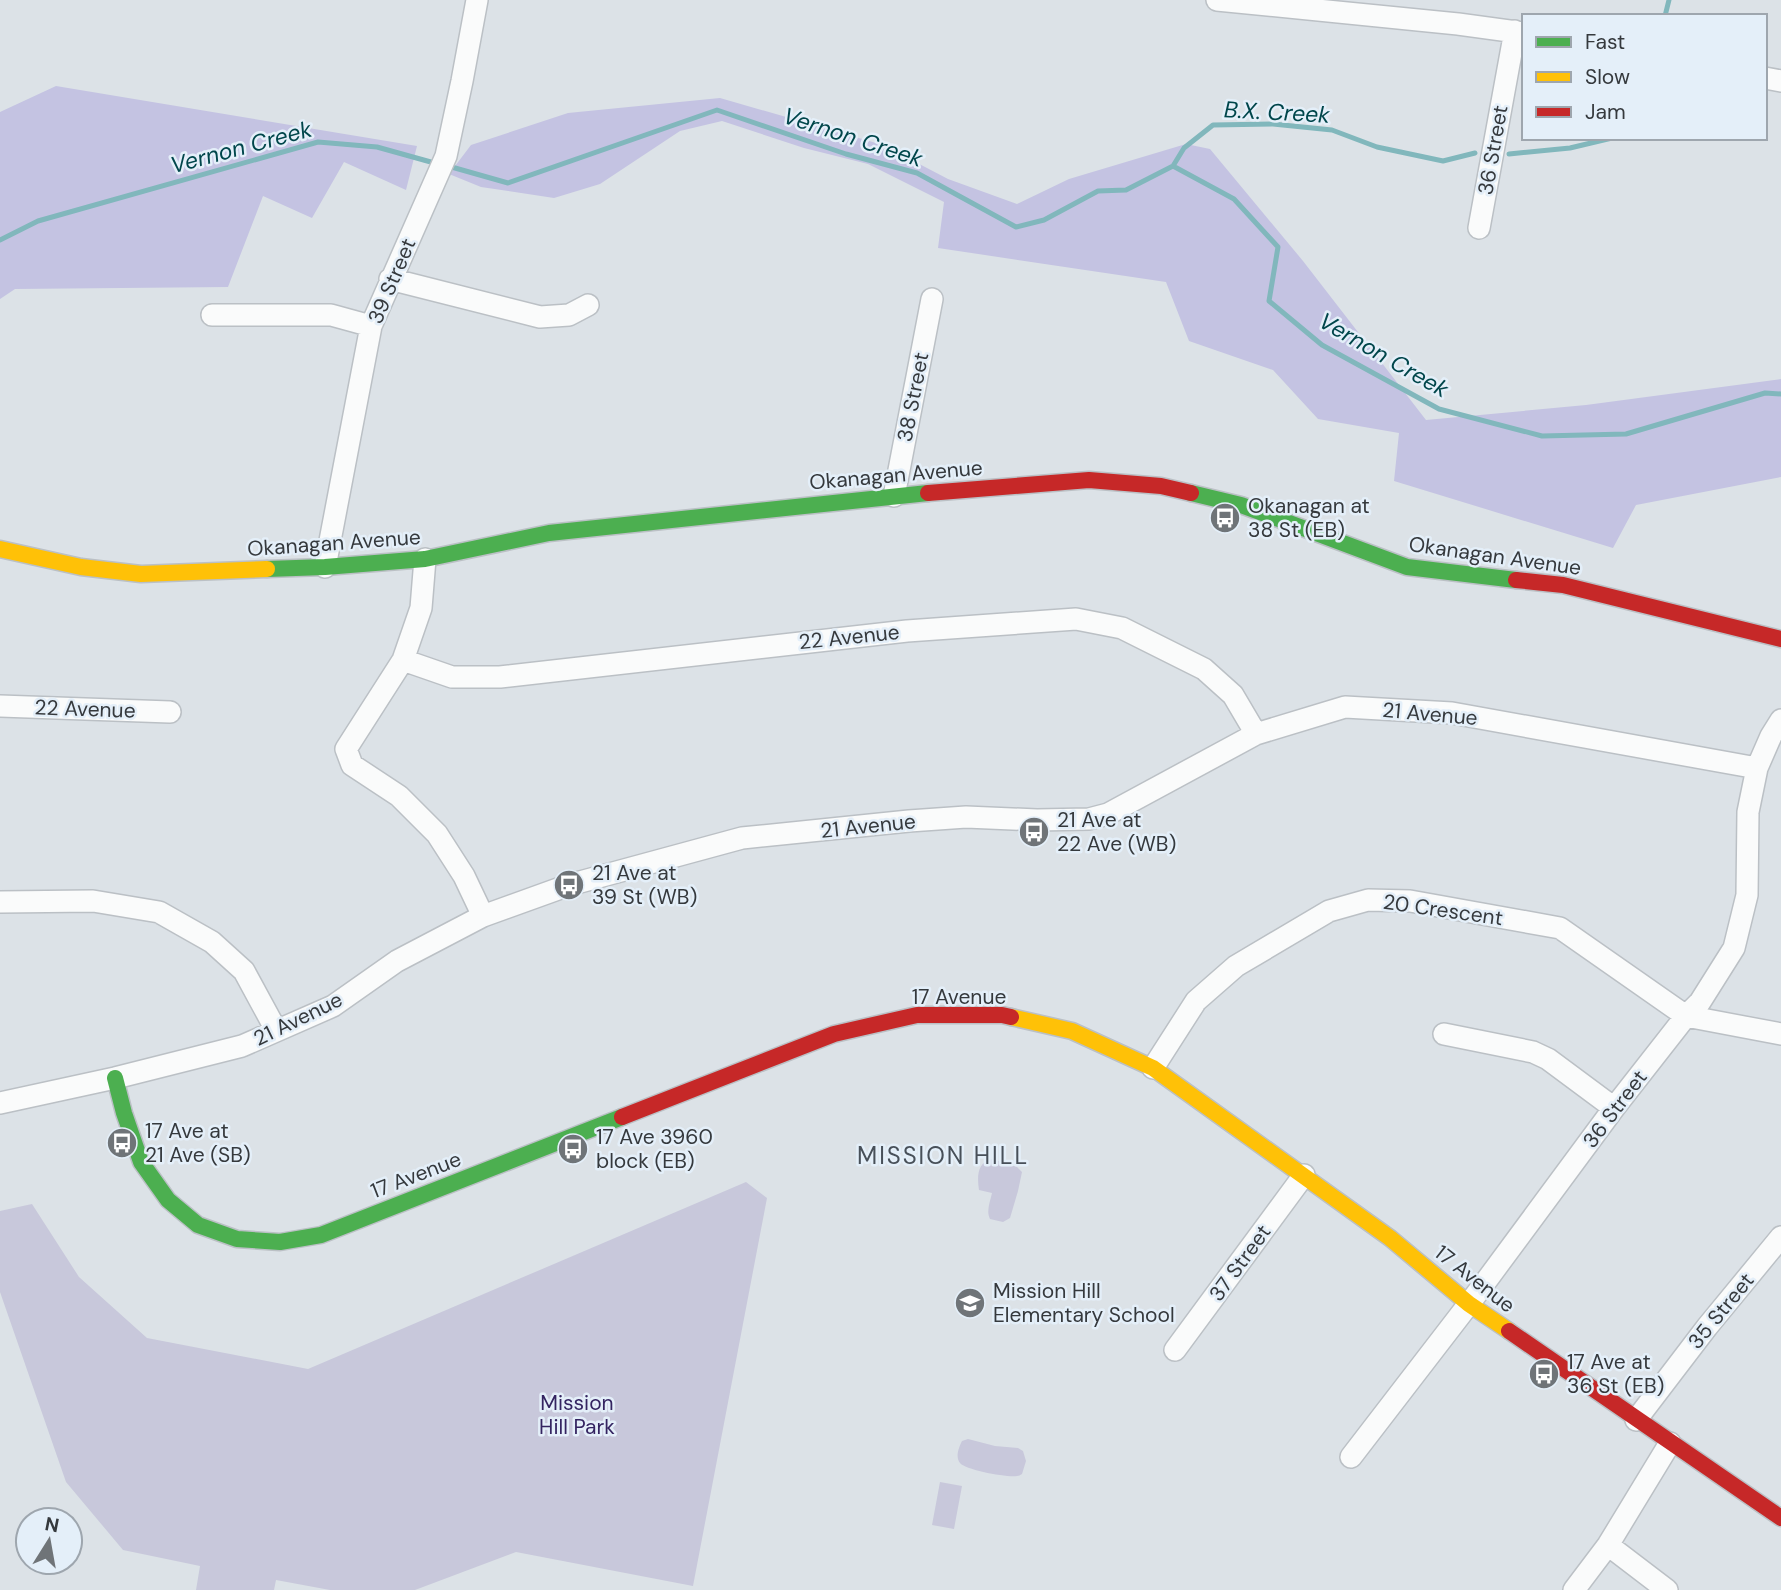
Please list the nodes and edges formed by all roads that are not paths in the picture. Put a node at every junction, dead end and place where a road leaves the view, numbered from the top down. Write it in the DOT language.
graph roads {
  1 [pos="477,0"];
  2 [pos="1217,0"];
  3 [pos="1519,32"];
  4 [pos="1479,228"];
  5 [pos="390,279"];
  6 [pos="932,299"];
  7 [pos="588,305"];
  8 [pos="212,316"];
  9 [pos="371,326"];
  10 [pos="894,496"];
  11 [pos="0,548"];
  12 [pos="425,559"];
  13 [pos="325,567"];
  14 [pos="1781,639"];
  15 [pos="403,660"];
  16 [pos="0,706"];
  17 [pos="170,712"];
  18 [pos="1781,720"];
  19 [pos="1255,734"];
  20 [pos="1757,768"];
  21 [pos="0,902"];
  22 [pos="483,916"];
  23 [pos="1686,1016"];
  24 [pos="276,1030"];
  25 [pos="1444,1034"];
  26 [pos="1781,1034"];
  27 [pos="1153,1068"];
  28 [pos="115,1078"];
  29 [pos="0,1103"];
  30 [pos="1615,1108"];
  31 [pos="1304,1175"];
  32 [pos="1780,1240"];
  33 [pos="1469,1304"];
  34 [pos="1175,1350"];
  35 [pos="1636,1419"];
  36 [pos="1670,1443"];
  37 [pos="1351,1457"];
  38 [pos="1781,1518"];
  39 [pos="1608,1545"];
  40 [pos="1574,1590"];
  41 [pos="1667,1590"];
  1 -- 5 [label="street, 39 Street"];
  2 -- 3 [label="street"];
  3 -- 4 [label="street, 36 Street"];
  5 -- 7 [label="street"];
  5 -- 9 [label="street, 39 Street"];
  6 -- 10 [label="street, 38 Street"];
  8 -- 9 [label="street"];
  9 -- 13 [label="street, 39 Street"];
  10 -- 12 [label="street, Okanagan Avenue"];
  10 -- 14 [label="street, Okanagan Avenue"];
  11 -- 13 [label="street, Okanagan Avenue"];
  12 -- 13 [label="street, Okanagan Avenue"];
  12 -- 15 [label="street"];
  15 -- 19 [label="street, 22 Avenue"];
  15 -- 22 [label="street"];
  16 -- 17 [label="street, 22 Avenue"];
  18 -- 20 [label="street, 36 Street"];
  19 -- 20 [label="street, 21 Avenue"];
  19 -- 22 [label="street, 21 Avenue"];
  20 -- 23 [label="street, 36 Street"];
  21 -- 24 [label="street"];
  22 -- 24 [label="street, 21 Avenue"];
  23 -- 26 [label="street"];
  23 -- 27 [label="street, 20 Crescent"];
  23 -- 30 [label="street, 36 Street"];
  24 -- 28 [label="street, 21 Avenue"];
  25 -- 30 [label="street"];
  27 -- 28 [label="street, 17 Avenue"];
  27 -- 31 [label="street, 17 Avenue"];
  28 -- 29 [label="street, 21 Avenue"];
  30 -- 33 [label="street, 36 Street"];
  31 -- 33 [label="street, 17 Avenue"];
  31 -- 34 [label="street, 37 Street"];
  32 -- 35 [label="street, 35 Street"];
  33 -- 35 [label="street, 17 Avenue"];
  33 -- 37 [label="street, 36 Street"];
  35 -- 36 [label="street, 17 Avenue"];
  36 -- 38 [label="street, 17 Avenue"];
  36 -- 39 [label="street"];
  39 -- 40 [label="street"];
  39 -- 41 [label="street"];
}
